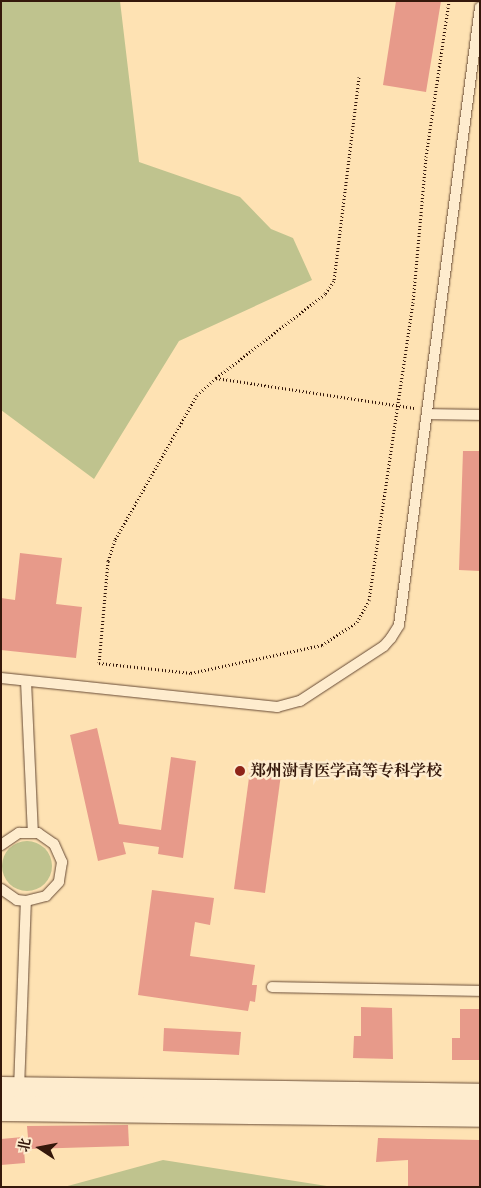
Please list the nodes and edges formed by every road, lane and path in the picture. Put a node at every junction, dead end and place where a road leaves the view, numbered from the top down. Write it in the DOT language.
graph roads {
  1 [pos="449,1"];
  2 [pos="480,7"];
  3 [pos="359,76"];
  4 [pos="216,378"];
  5 [pos="398,405"];
  6 [pos="427,412"];
  7 [pos="480,415"];
  8 [pos="1,678"];
  9 [pos="26,681"];
  10 [pos="33,832"];
  11 [pos="1,845"];
  12 [pos="1,889"];
  13 [pos="26,901"];
  14 [pos="272,987"];
  15 [pos="480,991"];
  16 [pos="10,1090"];
  17 [pos="480,1096"];
  18 [pos="1,1108"];
  19 [pos="480,1114"];
  1 -- 5 [label="path"];
  2 -- 6 [label="lane"];
  3 -- 4 [label="path"];
  4 -- 5 [label="path"];
  4 -- 5 [label="path"];
  5 -- 6 [label="path"];
  6 -- 7 [label="lane"];
  6 -- 9 [label="lane"];
  8 -- 9 [label="lane"];
  9 -- 10 [label="lane"];
  10 -- 11 [label="lane"];
  10 -- 13 [label="lane"];
  12 -- 13 [label="lane"];
  13 -- 16 [label="lane"];
  14 -- 15 [label="lane"];
  16 -- 17 [label="street"];
  18 -- 19 [label="street"];
}
